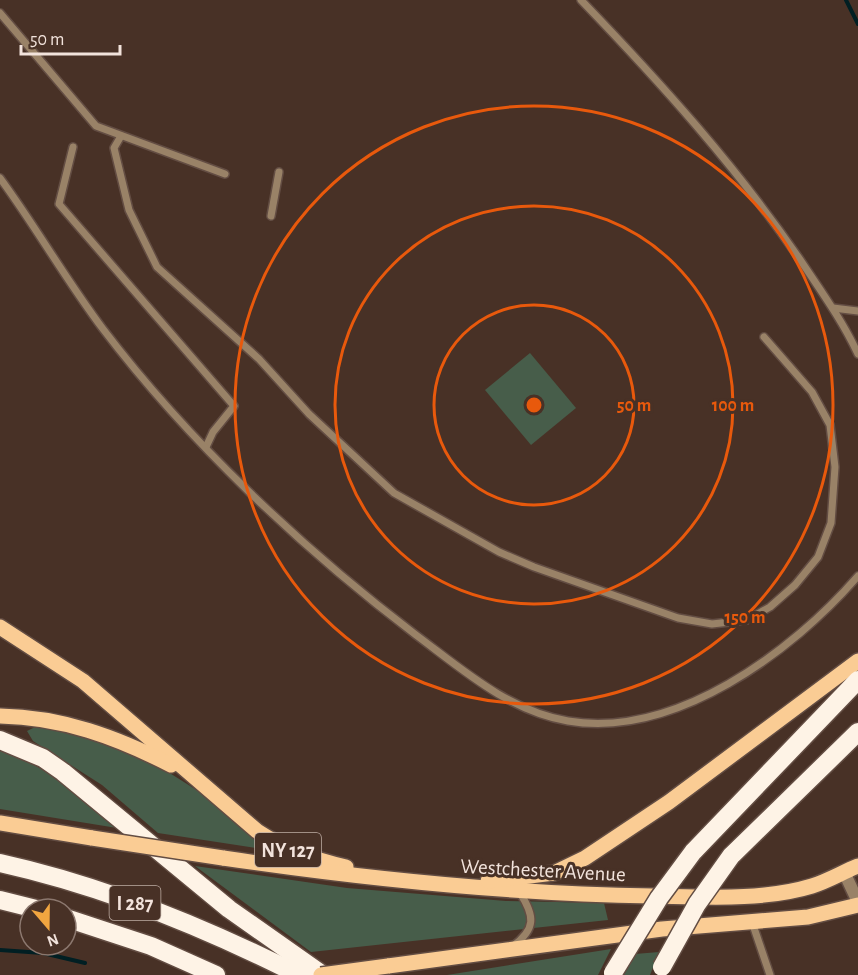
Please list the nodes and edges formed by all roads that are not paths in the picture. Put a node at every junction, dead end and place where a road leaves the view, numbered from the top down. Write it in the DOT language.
graph roads {
  1 [pos="581,0"];
  2 [pos="0,13"];
  3 [pos="121,136"];
  4 [pos="74,147"];
  5 [pos="279,172"];
  6 [pos="225,174"];
  7 [pos="0,178"];
  8 [pos="271,216"];
  9 [pos="833,308"];
  10 [pos="858,311"];
  11 [pos="764,338"];
  12 [pos="858,354"];
  13 [pos="207,447"];
  14 [pos="858,576"];
  15 [pos="0,627"];
  16 [pos="858,661"];
  17 [pos="858,680"];
  18 [pos="0,716"];
  19 [pos="858,732"];
  20 [pos="0,740"];
  21 [pos="189,774"];
  22 [pos="0,823"];
  23 [pos="0,863"];
  24 [pos="851,869"];
  25 [pos="409,883"];
  26 [pos="429,885"];
  27 [pos="520,891"];
  28 [pos="0,900"];
  29 [pos="18,904"];
  30 [pos="858,904"];
  31 [pos="78,922"];
  32 [pos="752,922"];
  33 [pos="104,930"];
  34 [pos="506,951"];
  35 [pos="661,971"];
  36 [pos="613,974"];
  37 [pos="188,975"];
  38 [pos="216,975"];
  39 [pos="299,975"];
  40 [pos="322,975"];
  41 [pos="770,975"];
  1 -- 9 [label="lane"];
  2 -- 3 [label="lane"];
  3 -- 6 [label="lane"];
  3 -- 11 [label="lane"];
  4 -- 13 [label="lane"];
  5 -- 8 [label="lane"];
  7 -- 13 [label="lane"];
  9 -- 10 [label="lane"];
  9 -- 12 [label="lane"];
  13 -- 14 [label="lane"];
  15 -- 21 [label="main road, NY 127"];
  16 -- 26 [label="main road"];
  17 -- 36 [label="highway, bridge"];
  18 -- 21 [label="main road"];
  19 -- 35 [label="highway, bridge"];
  20 -- 40 [label="highway"];
  21 -- 25 [label="main road, NY 127"];
  22 -- 25 [label="main road, Westchester Avenue, bridge"];
  23 -- 39 [label="highway, I 287"];
  24 -- 27 [label="main road, Westchester Avenue"];
  24 -- 30 [label="street"];
  25 -- 26 [label="main road, Westchester Avenue"];
  26 -- 27 [label="main road, Westchester Avenue"];
  27 -- 34 [label="lane"];
  28 -- 29 [label="highway"];
  30 -- 32 [label="main road"];
  31 -- 33 [label="highway, I 287"];
  32 -- 34 [label="main road"];
  32 -- 41 [label="lane"];
  33 -- 37 [label="highway"];
  33 -- 38 [label="highway, I 287"];
  34 -- 40 [label="main road, bridge"];
}
